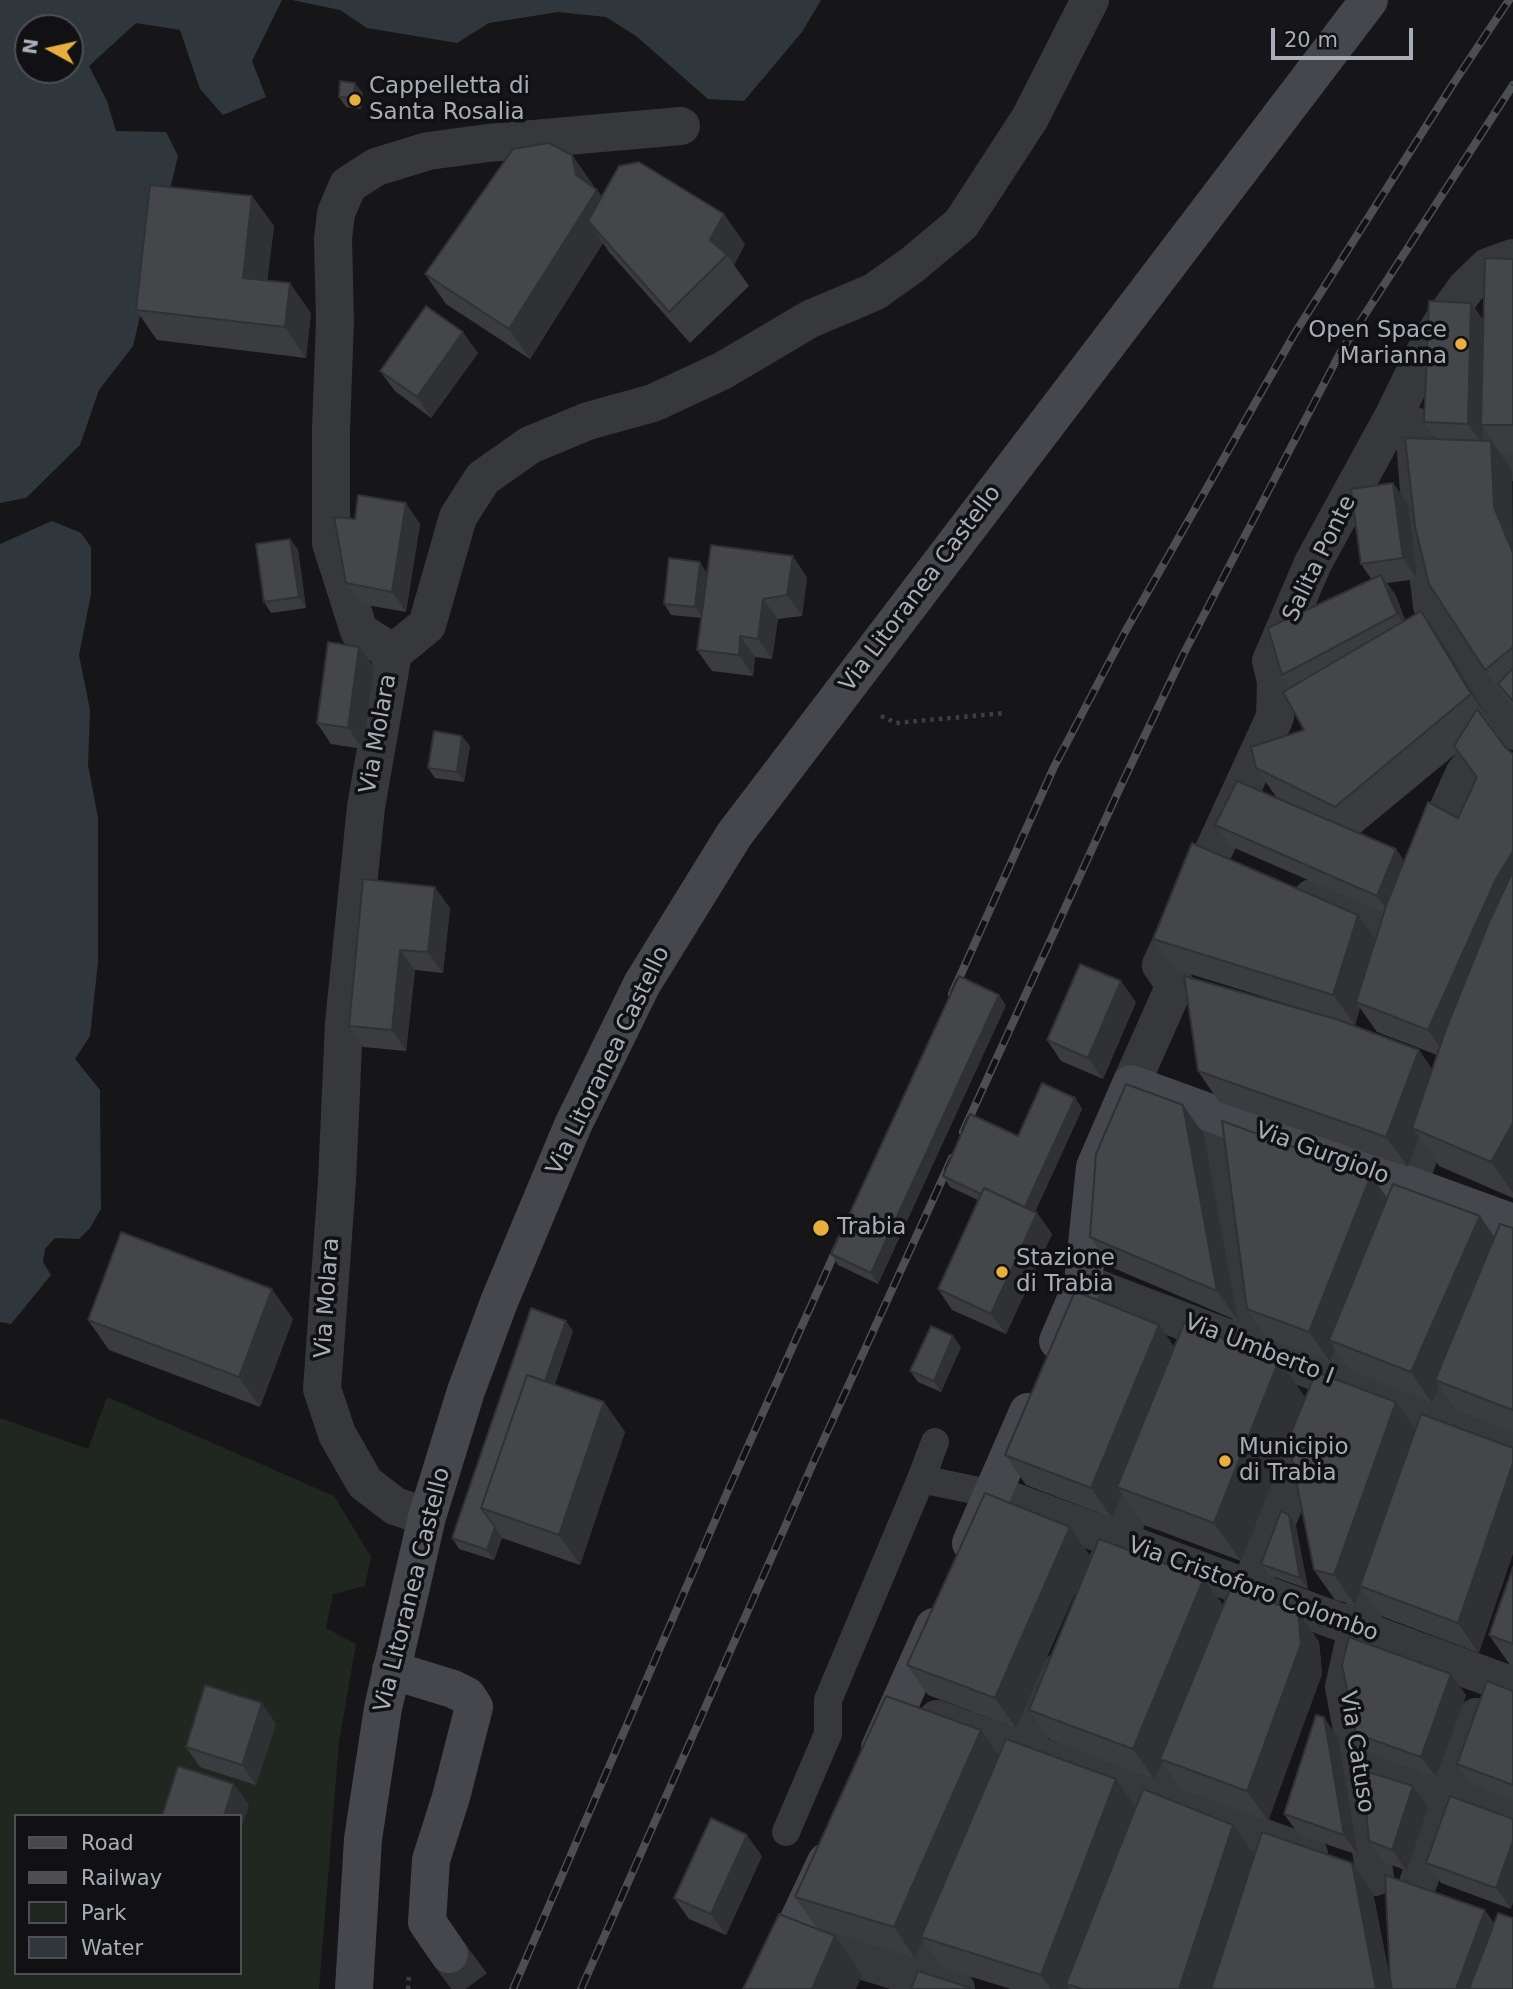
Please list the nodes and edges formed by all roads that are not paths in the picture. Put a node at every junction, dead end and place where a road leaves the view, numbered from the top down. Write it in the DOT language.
graph roads {
  1 [pos="1090,0"];
  2 [pos="1369,0"];
  3 [pos="681,126"];
  4 [pos="1513,258"];
  5 [pos="1493,351"];
  6 [pos="1394,415"];
  7 [pos="1513,462"];
  8 [pos="393,653"];
  9 [pos="1510,721"];
  10 [pos="1210,856"];
  11 [pos="1247,872"];
  12 [pos="1285,887"];
  13 [pos="1406,911"];
  14 [pos="1385,970"];
  15 [pos="1175,985"];
  16 [pos="1213,996"];
  17 [pos="1131,1084"];
  18 [pos="1449,1086"];
  19 [pos="1218,1116"];
  20 [pos="1413,1186"];
  21 [pos="1397,1225"];
  22 [pos="1511,1240"];
  23 [pos="1376,1276"];
  24 [pos="1083,1283"];
  25 [pos="1480,1318"];
  26 [pos="1209,1330"];
  27 [pos="1257,1349"];
  28 [pos="1193,1367"];
  29 [pos="1335,1379"];
  30 [pos="1437,1418"];
  31 [pos="1166,1429"];
  32 [pos="936,1442"];
  33 [pos="1513,1447"];
  34 [pos="1295,1476"];
  35 [pos="921,1479"];
  36 [pos="993,1494"];
  37 [pos="427,1517"];
  38 [pos="1308,1530"];
  39 [pos="1118,1541"];
  40 [pos="1320,1580"];
  41 [pos="1249,1589"];
  42 [pos="1343,1623"];
  43 [pos="1501,1669"];
  44 [pos="391,1670"];
  45 [pos="1344,1687"];
  46 [pos="899,1706"];
  47 [pos="1315,1733"];
  48 [pos="1021,1750"];
  49 [pos="1359,1767"];
  50 [pos="865,1779"];
  51 [pos="1448,1797"];
  52 [pos="1162,1801"];
  53 [pos="1287,1805"];
  54 [pos="1513,1819"];
  55 [pos="989,1826"];
  56 [pos="842,1828"];
  57 [pos="786,1832"];
  58 [pos="1273,1841"];
  59 [pos="1132,1876"];
  60 [pos="967,1877"];
  61 [pos="1261,1878"];
  62 [pos="1395,1894"];
  63 [pos="1452,1906"];
  64 [pos="790,1939"];
  65 [pos="449,1954"];
  66 [pos="933,1986"];
  67 [pos="354,1989"];
  68 [pos="766,1989"];
  1 -- 8 [label="street"];
  2 -- 37 [label="main road, Via Litoranea Castello"];
  3 -- 8 [label="street, Via Molara"];
  4 -- 6 [label="street, Salita Ponte"];
  5 -- 7 [label="street"];
  6 -- 9 [label="street"];
  6 -- 10 [label="street, Salita Ponte"];
  8 -- 37 [label="street, Via Molara"];
  9 -- 13 [label="street"];
  10 -- 11 [label="street"];
  10 -- 15 [label="street, Salita Ponte"];
  12 -- 13 [label="street"];
  13 -- 14 [label="street"];
  15 -- 16 [label="street"];
  15 -- 17 [label="street"];
  17 -- 19 [label="main road, Via Gurgiolo"];
  17 -- 24 [label="main road"];
  18 -- 20 [label="lane"];
  19 -- 20 [label="main road, Via Gurgiolo"];
  19 -- 27 [label="street"];
  20 -- 21 [label="street"];
  20 -- 22 [label="main road, Via Gurgiolo"];
  23 -- 29 [label="street"];
  24 -- 26 [label="street, Via Umberto I"];
  24 -- 36 [label="main road"];
  25 -- 30 [label="street"];
  26 -- 27 [label="street, Via Umberto I"];
  26 -- 28 [label="street"];
  27 -- 29 [label="street, Via Umberto I"];
  29 -- 30 [label="street, Via Umberto I"];
  29 -- 34 [label="street"];
  30 -- 33 [label="street, Via Umberto I"];
  30 -- 42 [label="street"];
  31 -- 39 [label="street"];
  32 -- 35 [label="lane"];
  34 -- 38 [label="street"];
  34 -- 41 [label="street"];
  35 -- 36 [label="lane"];
  35 -- 57 [label="lane"];
  36 -- 39 [label="street, Via Cristoforo Colombo"];
  36 -- 46 [label="main road"];
  37 -- 44 [label="main road, Via Litoranea Castello"];
  39 -- 41 [label="street, Via Cristoforo Colombo"];
  39 -- 48 [label="street"];
  40 -- 42 [label="street, Via Catuso"];
  41 -- 42 [label="street, Via Cristoforo Colombo"];
  41 -- 52 [label="street"];
  42 -- 43 [label="street, Via Cristoforo Colombo"];
  42 -- 45 [label="street, Via Catuso"];
  43 -- 51 [label="street"];
  44 -- 65 [label="main road"];
  44 -- 67 [label="main road, Via Litoranea Castello"];
  45 -- 47 [label="street"];
  45 -- 49 [label="street, Via Catuso"];
  46 -- 48 [label="street"];
  46 -- 50 [label="main road"];
  48 -- 52 [label="street"];
  48 -- 55 [label="street"];
  49 -- 51 [label="street"];
  49 -- 62 [label="street, Via Catuso"];
  51 -- 54 [label="street"];
  51 -- 62 [label="street"];
  52 -- 58 [label="street"];
  52 -- 59 [label="street"];
  53 -- 58 [label="street"];
  56 -- 64 [label="main road"];
  58 -- 61 [label="street"];
  58 -- 62 [label="street"];
  60 -- 66 [label="street"];
  62 -- 63 [label="street"];
  64 -- 66 [label="street"];
  64 -- 68 [label="main road"];
}
